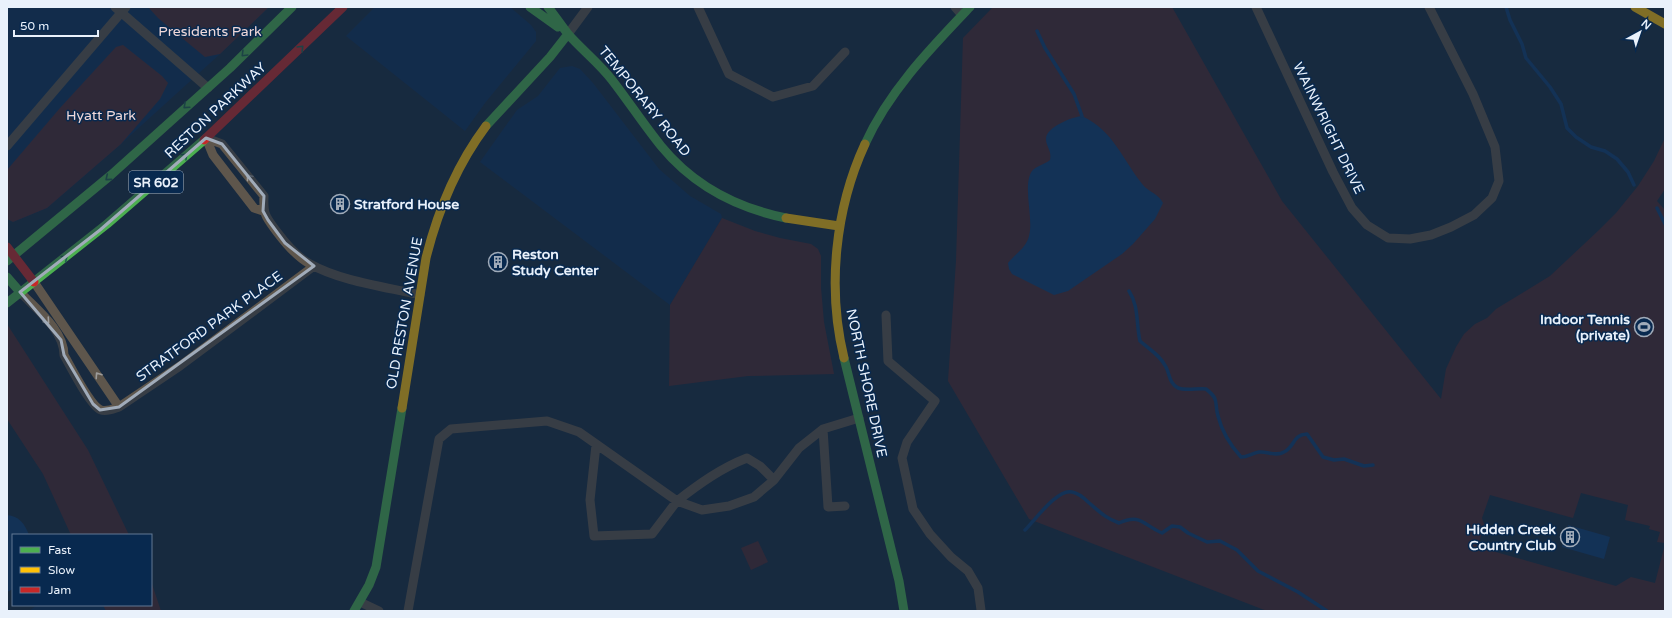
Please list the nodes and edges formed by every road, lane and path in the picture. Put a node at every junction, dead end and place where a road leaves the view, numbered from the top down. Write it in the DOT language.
graph roads {
  1 [pos="292,7"];
  2 [pos="343,7"];
  3 [pos="530,7"];
  4 [pos="548,7"];
  5 [pos="588,7"];
  6 [pos="698,7"];
  7 [pos="955,7"];
  8 [pos="970,7"];
  9 [pos="1256,7"];
  10 [pos="1429,7"];
  11 [pos="1635,7"];
  12 [pos="121,9"];
  13 [pos="962,15"];
  14 [pos="1665,24"];
  15 [pos="568,34"];
  16 [pos="845,52"];
  17 [pos="208,88"];
  18 [pos="206,138"];
  19 [pos="7,146"];
  20 [pos="263,211"];
  21 [pos="839,226"];
  22 [pos="7,247"];
  23 [pos="10,258"];
  24 [pos="314,266"];
  25 [pos="7,278"];
  26 [pos="34,282"];
  27 [pos="20,292"];
  28 [pos="420,295"];
  29 [pos="7,303"];
  30 [pos="886,315"];
  31 [pos="119,407"];
  32 [pos="860,418"];
  33 [pos="823,429"];
  34 [pos="596,445"];
  35 [pos="774,480"];
  36 [pos="677,501"];
  37 [pos="844,506"];
  38 [pos="360,602"];
  39 [pos="354,611"];
  40 [pos="378,611"];
  41 [pos="408,611"];
  42 [pos="904,611"];
  43 [pos="980,611"];
  1 -- 17 [label="street, RESTON PARKWAY / SR 602, one-way"];
  18 -- 2 [label="street, RESTON PARKWAY / SR 602, one-way"];
  3 -- 15 [label="street, TEMPORARY ROAD"];
  4 -- 15 [label="street, TEMPORARY ROAD"];
  5 -- 15 [label="street"];
  6 -- 16 [label="street"];
  7 -- 13 [label="street"];
  8 -- 13 [label="street, NORTH SHORE DRIVE"];
  9 -- 10 [label="street, WAINWRIGHT DRIVE"];
  11 -- 14 [label="street"];
  12 -- 17 [label="street"];
  12 -- 19 [label="street"];
  13 -- 21 [label="street, NORTH SHORE DRIVE"];
  15 -- 21 [label="street, TEMPORARY ROAD"];
  15 -- 28 [label="street, OLD RESTON AVENUE"];
  17 -- 23 [label="street, RESTON PARKWAY / SR 602, one-way"];
  18 -- 20 [label="street"];
  20 -- 18 [label="street, one-way"];
  26 -- 18 [label="street, RESTON PARKWAY / SR 602, one-way"];
  20 -- 24 [label="street"];
  21 -- 32 [label="street, NORTH SHORE DRIVE"];
  22 -- 23 [label="street"];
  23 -- 26 [label="street"];
  24 -- 28 [label="street"];
  24 -- 31 [label="street, STRATFORD PARK PLACE"];
  25 -- 27 [label="street"];
  26 -- 27 [label="street, RESTON PARKWAY / SR 602"];
  31 -- 26 [label="street, one-way"];
  27 -- 29 [label="street, RESTON PARKWAY / SR 602"];
  27 -- 31 [label="street, STRATFORD PARK PLACE, one-way"];
  28 -- 38 [label="street, OLD RESTON AVENUE"];
  30 -- 43 [label="street"];
  32 -- 33 [label="street"];
  32 -- 42 [label="street, NORTH SHORE DRIVE"];
  33 -- 35 [label="street"];
  33 -- 37 [label="street"];
  34 -- 36 [label="street"];
  34 -- 36 [label="street"];
  34 -- 41 [label="street"];
  35 -- 36 [label="street"];
  35 -- 36 [label="street"];
  38 -- 39 [label="street, OLD RESTON AVENUE"];
  38 -- 40 [label="street"];
}
